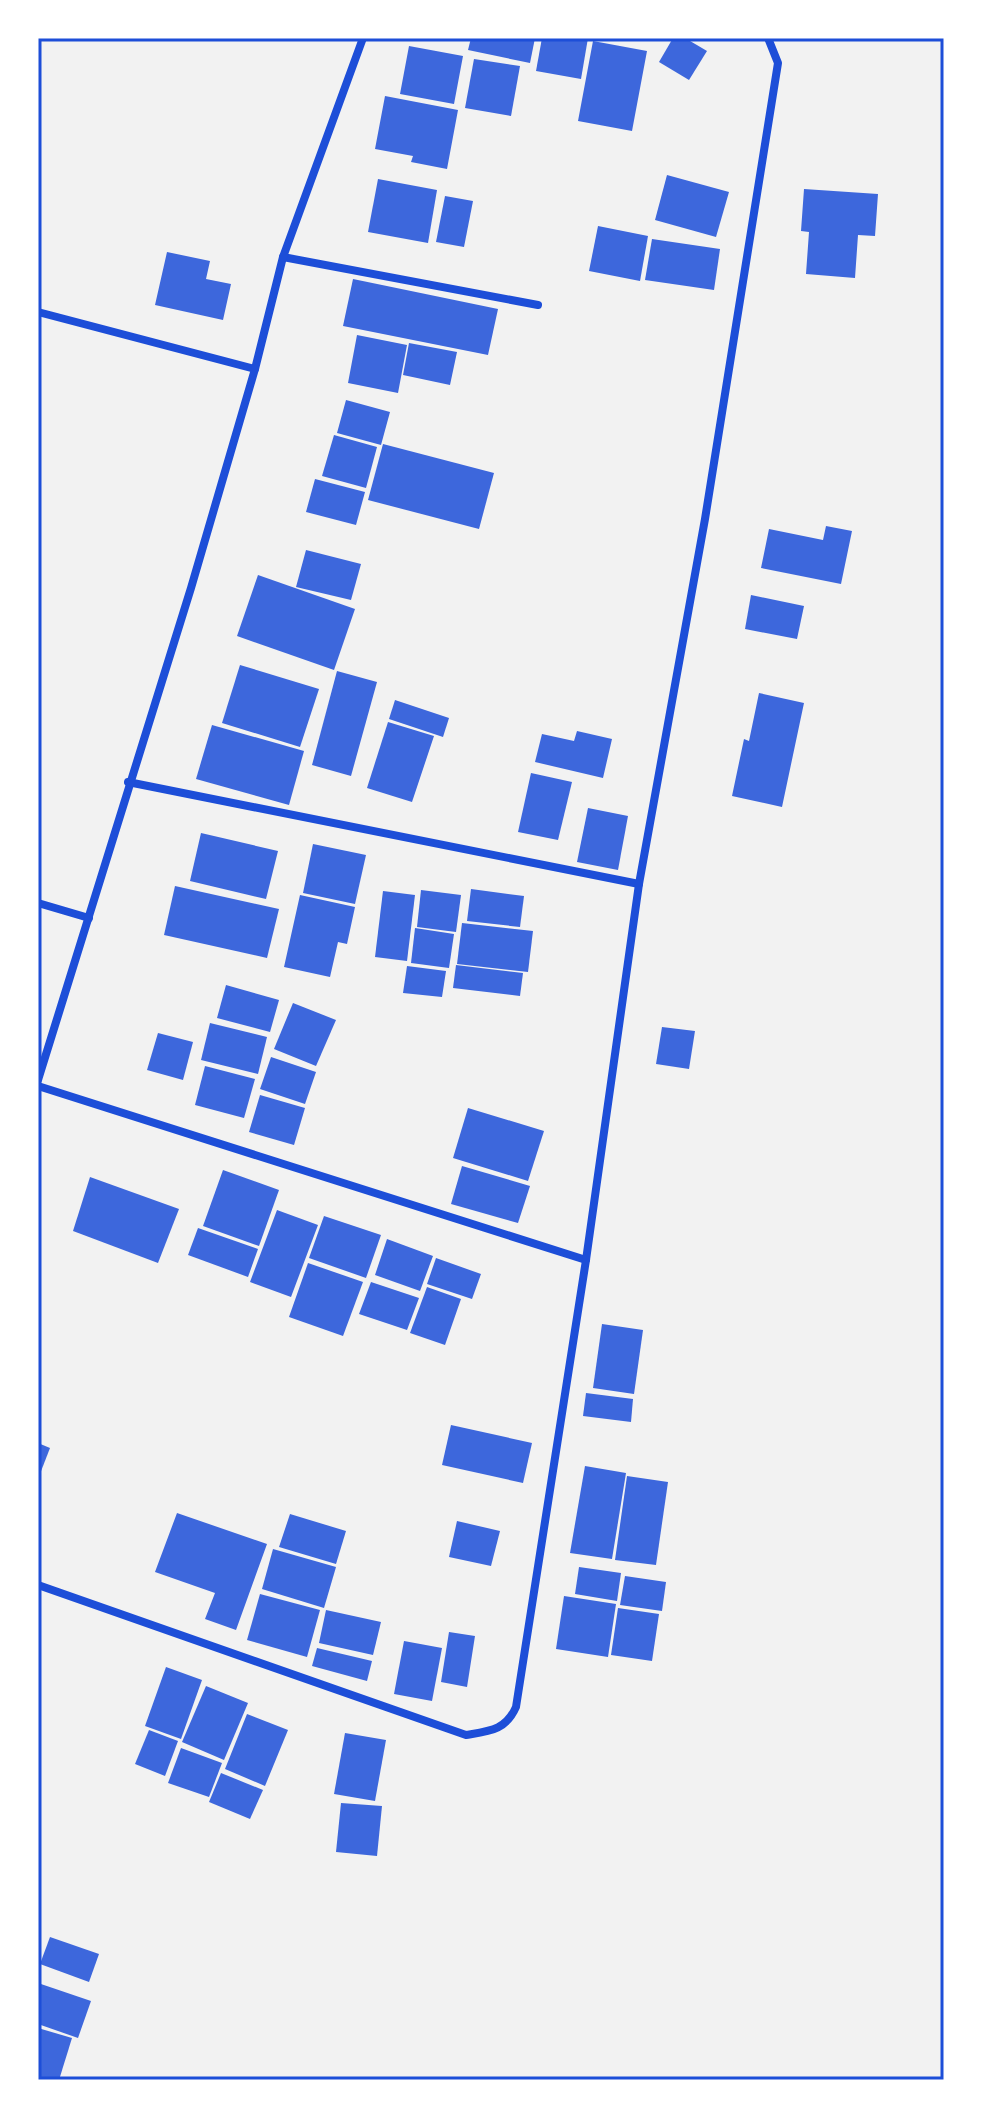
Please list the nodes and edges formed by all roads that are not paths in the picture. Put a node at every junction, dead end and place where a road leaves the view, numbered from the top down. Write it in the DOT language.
graph roads {
  1 [pos="363,38"];
  2 [pos="768,38"];
  3 [pos="283,257"];
  4 [pos="538,305"];
  5 [pos="38,312"];
  6 [pos="255,369"];
  7 [pos="128,782"];
  8 [pos="639,884"];
  9 [pos="38,903"];
  10 [pos="89,918"];
  11 [pos="38,1080"];
  12 [pos="38,1086"];
  13 [pos="586,1260"];
  14 [pos="38,1585"];
  1 -- 3 [label="street"];
  2 -- 8 [label="street"];
  3 -- 4 [label="street"];
  3 -- 6 [label="street"];
  5 -- 6 [label="street"];
  6 -- 7 [label="street"];
  7 -- 8 [label="street"];
  7 -- 10 [label="street"];
  8 -- 13 [label="street"];
  9 -- 10 [label="street"];
  10 -- 11 [label="street"];
  12 -- 13 [label="street"];
  13 -- 14 [label="street"];
}
